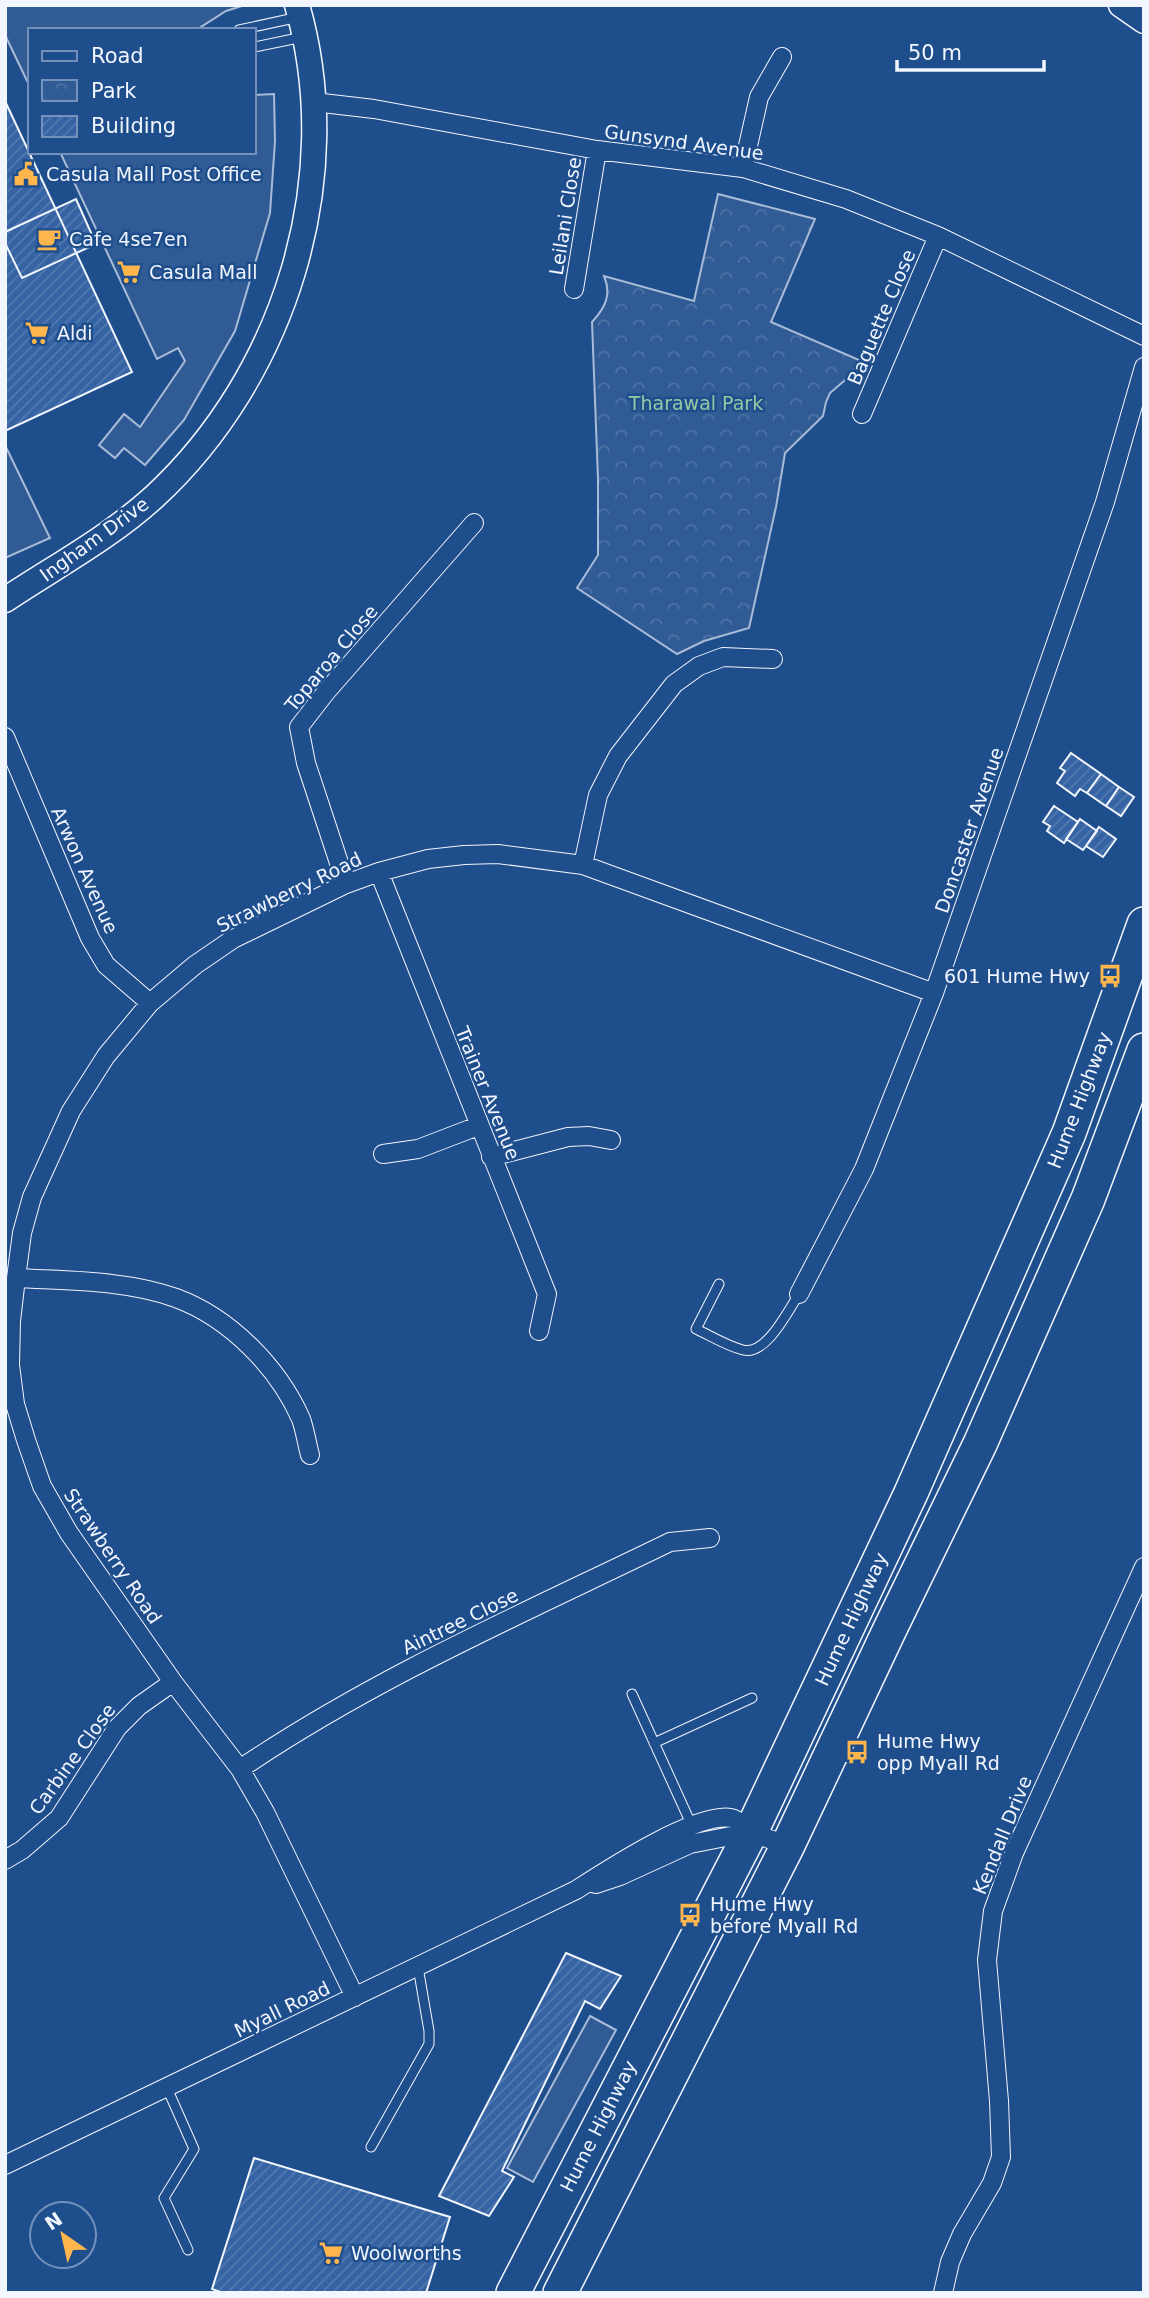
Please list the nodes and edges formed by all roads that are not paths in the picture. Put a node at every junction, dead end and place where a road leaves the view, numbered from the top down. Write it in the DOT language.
graph roads {
  1 [pos="1121,5"];
  2 [pos="300,20"];
  3 [pos="1144,21"];
  4 [pos="251,28"];
  5 [pos="256,46"];
  6 [pos="782,57"];
  7 [pos="314,102"];
  8 [pos="597,150"];
  9 [pos="743,168"];
  10 [pos="938,236"];
  11 [pos="574,289"];
  12 [pos="1144,335"];
  13 [pos="1144,367"];
  14 [pos="862,414"];
  15 [pos="474,523"];
  16 [pos="5,600"];
  17 [pos="773,659"];
  18 [pos="5,737"];
  19 [pos="583,865"];
  20 [pos="379,872"];
  21 [pos="346,884"];
  22 [pos="1144,924"];
  23 [pos="934,993"];
  24 [pos="150,1003"];
  25 [pos="1144,1050"];
  26 [pos="478,1126"];
  27 [pos="611,1140"];
  28 [pos="383,1154"];
  29 [pos="491,1157"];
  30 [pos="16,1278"];
  31 [pos="719,1284"];
  32 [pos="799,1294"];
  33 [pos="539,1331"];
  34 [pos="310,1455"];
  35 [pos="710,1538"];
  36 [pos="1144,1567"];
  37 [pos="173,1682"];
  38 [pos="632,1694"];
  39 [pos="752,1698"];
  40 [pos="654,1743"];
  41 [pos="240,1769"];
  42 [pos="692,1826"];
  43 [pos="751,1832"];
  44 [pos="788,1845"];
  45 [pos="5,1860"];
  46 [pos="576,1890"];
  47 [pos="418,1967"];
  48 [pos="355,1997"];
  49 [pos="167,2088"];
  50 [pos="371,2147"];
  51 [pos="5,2165"];
  52 [pos="188,2250"];
  53 [pos="513,2293"];
  54 [pos="560,2293"];
  55 [pos="943,2293"];
  1 -- 3 [label="street"];
  2 -- 4 [label="lane"];
  2 -- 5 [label="lane"];
  2 -- 7 [label="street, Ingham Drive"];
  6 -- 9 [label="street"];
  7 -- 8 [label="street, Gunsynd Avenue"];
  7 -- 16 [label="street, Ingham Drive"];
  8 -- 9 [label="street, Gunsynd Avenue"];
  8 -- 11 [label="street, Leilani Close"];
  9 -- 10 [label="street, Gunsynd Avenue"];
  10 -- 12 [label="street, Gunsynd Avenue"];
  10 -- 14 [label="street, Baguette Close"];
  13 -- 23 [label="street, Doncaster Avenue"];
  15 -- 21 [label="street, Toparoa Close"];
  17 -- 19 [label="street"];
  18 -- 24 [label="street, Arwon Avenue"];
  19 -- 20 [label="street, Strawberry Road"];
  19 -- 23 [label="street, Strawberry Road"];
  20 -- 21 [label="street, Strawberry Road"];
  20 -- 26 [label="street, Trainer Avenue"];
  21 -- 24 [label="street, Strawberry Road"];
  22 -- 43 [label="highway, Hume Highway"];
  23 -- 32 [label="street, Doncaster Avenue"];
  24 -- 30 [label="street, Strawberry Road"];
  25 -- 44 [label="highway, Hume Highway"];
  26 -- 28 [label="street"];
  26 -- 29 [label="street, Trainer Avenue"];
  27 -- 29 [label="street"];
  29 -- 33 [label="street, Trainer Avenue"];
  30 -- 34 [label="street"];
  30 -- 37 [label="street, Strawberry Road"];
  31 -- 32 [label="lane"];
  35 -- 41 [label="street, Aintree Close"];
  36 -- 55 [label="street, Kendall Drive"];
  37 -- 41 [label="street, Strawberry Road"];
  37 -- 45 [label="street, Carbine Close"];
  38 -- 40 [label="lane"];
  39 -- 40 [label="lane"];
  40 -- 42 [label="lane"];
  41 -- 48 [label="street, Strawberry Road"];
  42 -- 43 [label="street, Myall Road"];
  42 -- 46 [label="street, Myall Road"];
  43 -- 44 [label="street, Myall Road"];
  43 -- 46 [label="street, Myall Road"];
  43 -- 53 [label="highway, Hume Highway"];
  44 -- 54 [label="highway, Hume Highway"];
  46 -- 47 [label="street, Myall Road"];
  47 -- 48 [label="street, Myall Road"];
  47 -- 50 [label="lane"];
  48 -- 49 [label="street, Myall Road"];
  49 -- 51 [label="street, Myall Road"];
  49 -- 52 [label="lane"];
}
